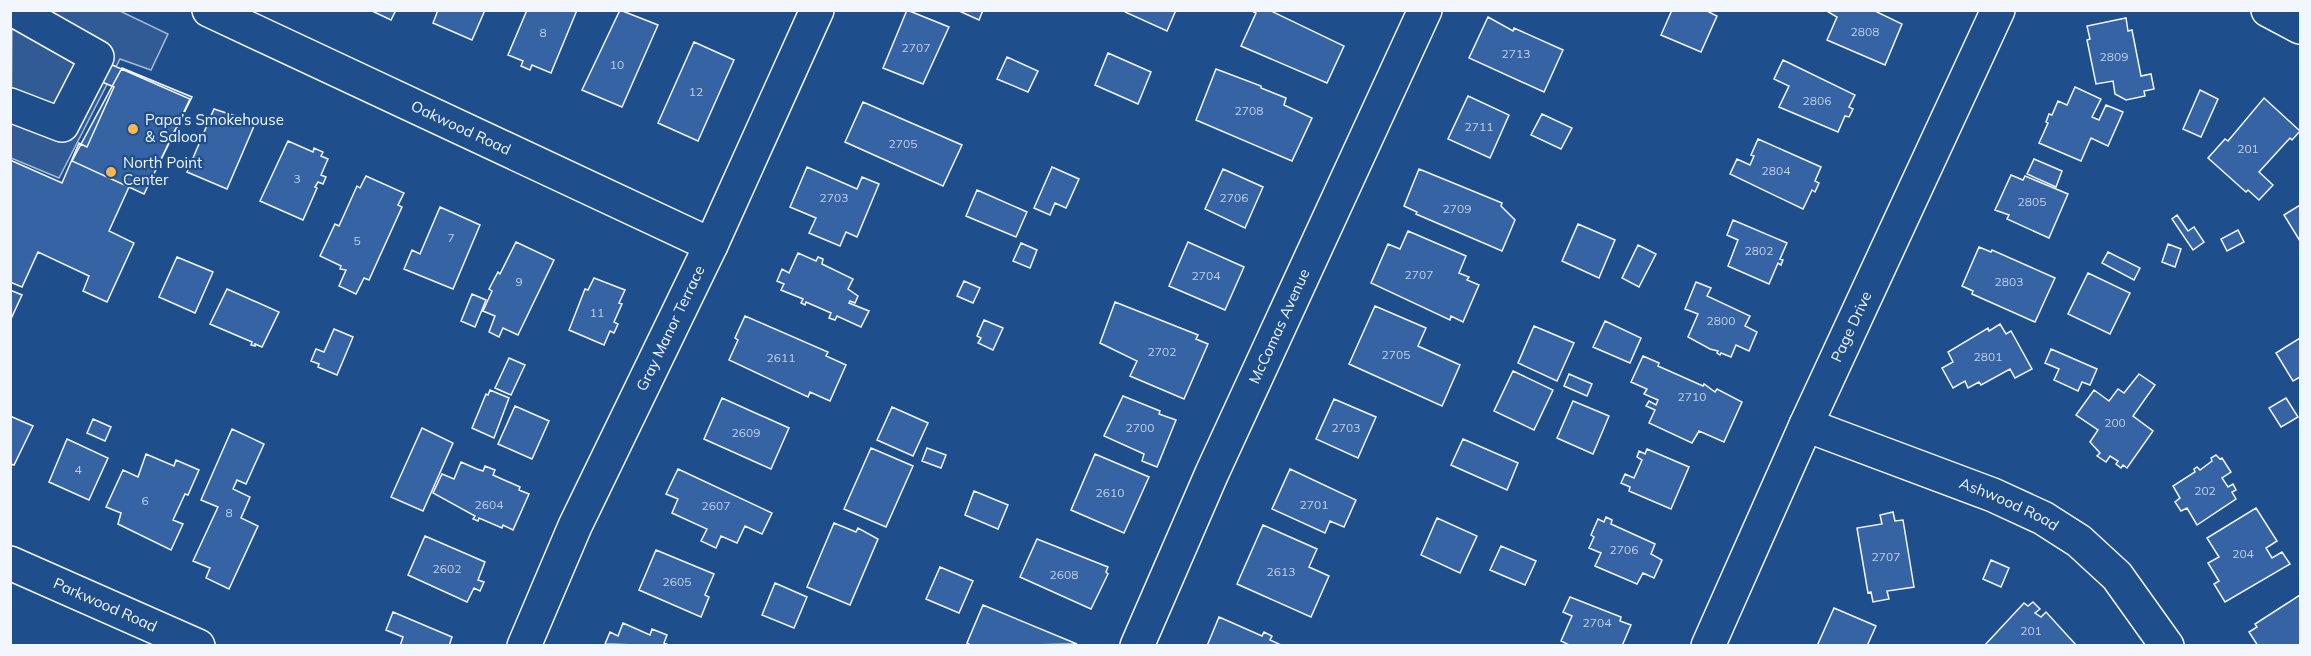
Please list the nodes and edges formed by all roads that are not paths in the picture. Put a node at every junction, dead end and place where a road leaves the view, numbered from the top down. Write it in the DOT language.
graph roads {
  1 [pos="14,10"];
  2 [pos="209,10"];
  3 [pos="817,10"];
  4 [pos="1425,10"];
  5 [pos="1998,10"];
  6 [pos="2268,10"];
  7 [pos="2301,27"];
  8 [pos="10,105"];
  9 [pos="711,245"];
  10 [pos="1806,425"];
  11 [pos="10,563"];
  12 [pos="198,645"];
  13 [pos="524,645"];
  14 [pos="1137,645"];
  15 [pos="1708,645"];
  16 [pos="2167,645"];
  1 -- 8 [label="street"];
  2 -- 9 [label="street, Oakwood Road"];
  3 -- 9 [label="street, Gray Manor Terrace"];
  4 -- 14 [label="street, McComas Avenue"];
  5 -- 10 [label="street, Page Drive"];
  6 -- 7 [label="street"];
  9 -- 13 [label="street, Gray Manor Terrace"];
  10 -- 15 [label="street, Page Drive"];
  10 -- 16 [label="street, Ashwood Road"];
  11 -- 12 [label="street, Parkwood Road"];
}
